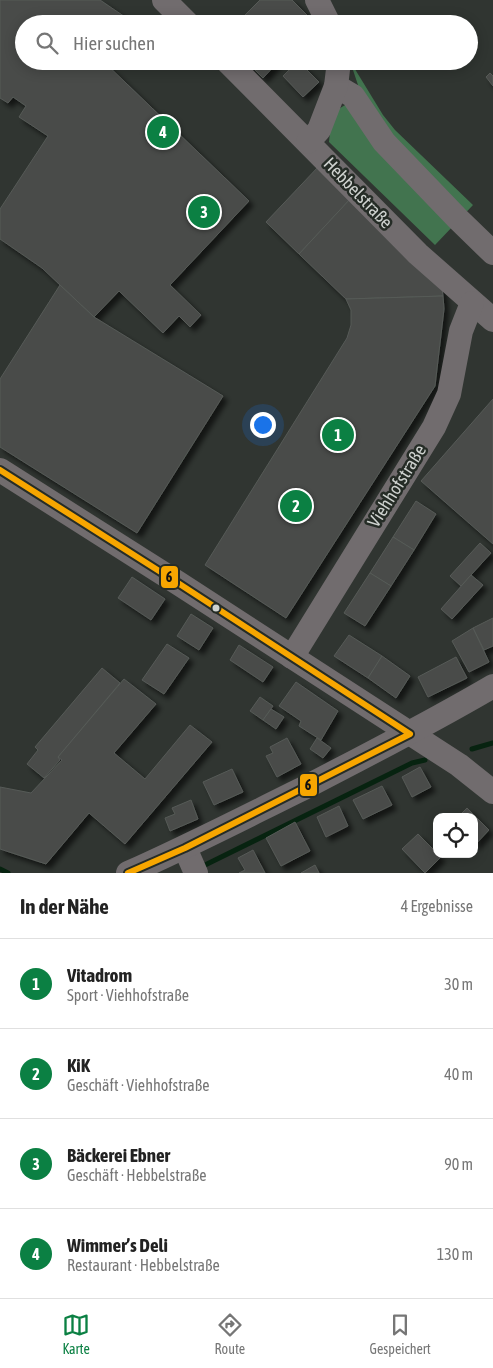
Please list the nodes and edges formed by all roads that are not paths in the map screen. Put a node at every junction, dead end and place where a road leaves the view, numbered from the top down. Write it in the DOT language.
graph roads {
  1 [pos="164,0"];
  2 [pos="317,0"];
  3 [pos="179,15"];
  4 [pos="324,15"];
  5 [pos="236,70"];
  6 [pos="338,70"];
  7 [pos="336,86"];
  8 [pos="308,142"];
  9 [pos="493,253"];
  10 [pos="472,303"];
  11 [pos="493,320"];
  12 [pos="0,470"];
  13 [pos="292,657"];
  14 [pos="493,686"];
  15 [pos="410,734"];
  16 [pos="493,792"];
  17 [pos="192,862"];
  18 [pos="128,873"];
  1 -- 3 [label="street"];
  2 -- 4 [label="street"];
  5 -- 8 [label="street, Hebbelstraße"];
  6 -- 7 [label="street"];
  7 -- 8 [label="street"];
  7 -- 9 [label="street"];
  8 -- 10 [label="street, Hebbelstraße"];
  10 -- 11 [label="street, Hebbelstraße"];
  10 -- 13 [label="street, Viehhofstraße"];
  12 -- 13 [label="street"];
  13 -- 15 [label="street"];
  14 -- 15 [label="street"];
  15 -- 16 [label="street"];
  15 -- 17 [label="street"];
  17 -- 18 [label="street"];
}
